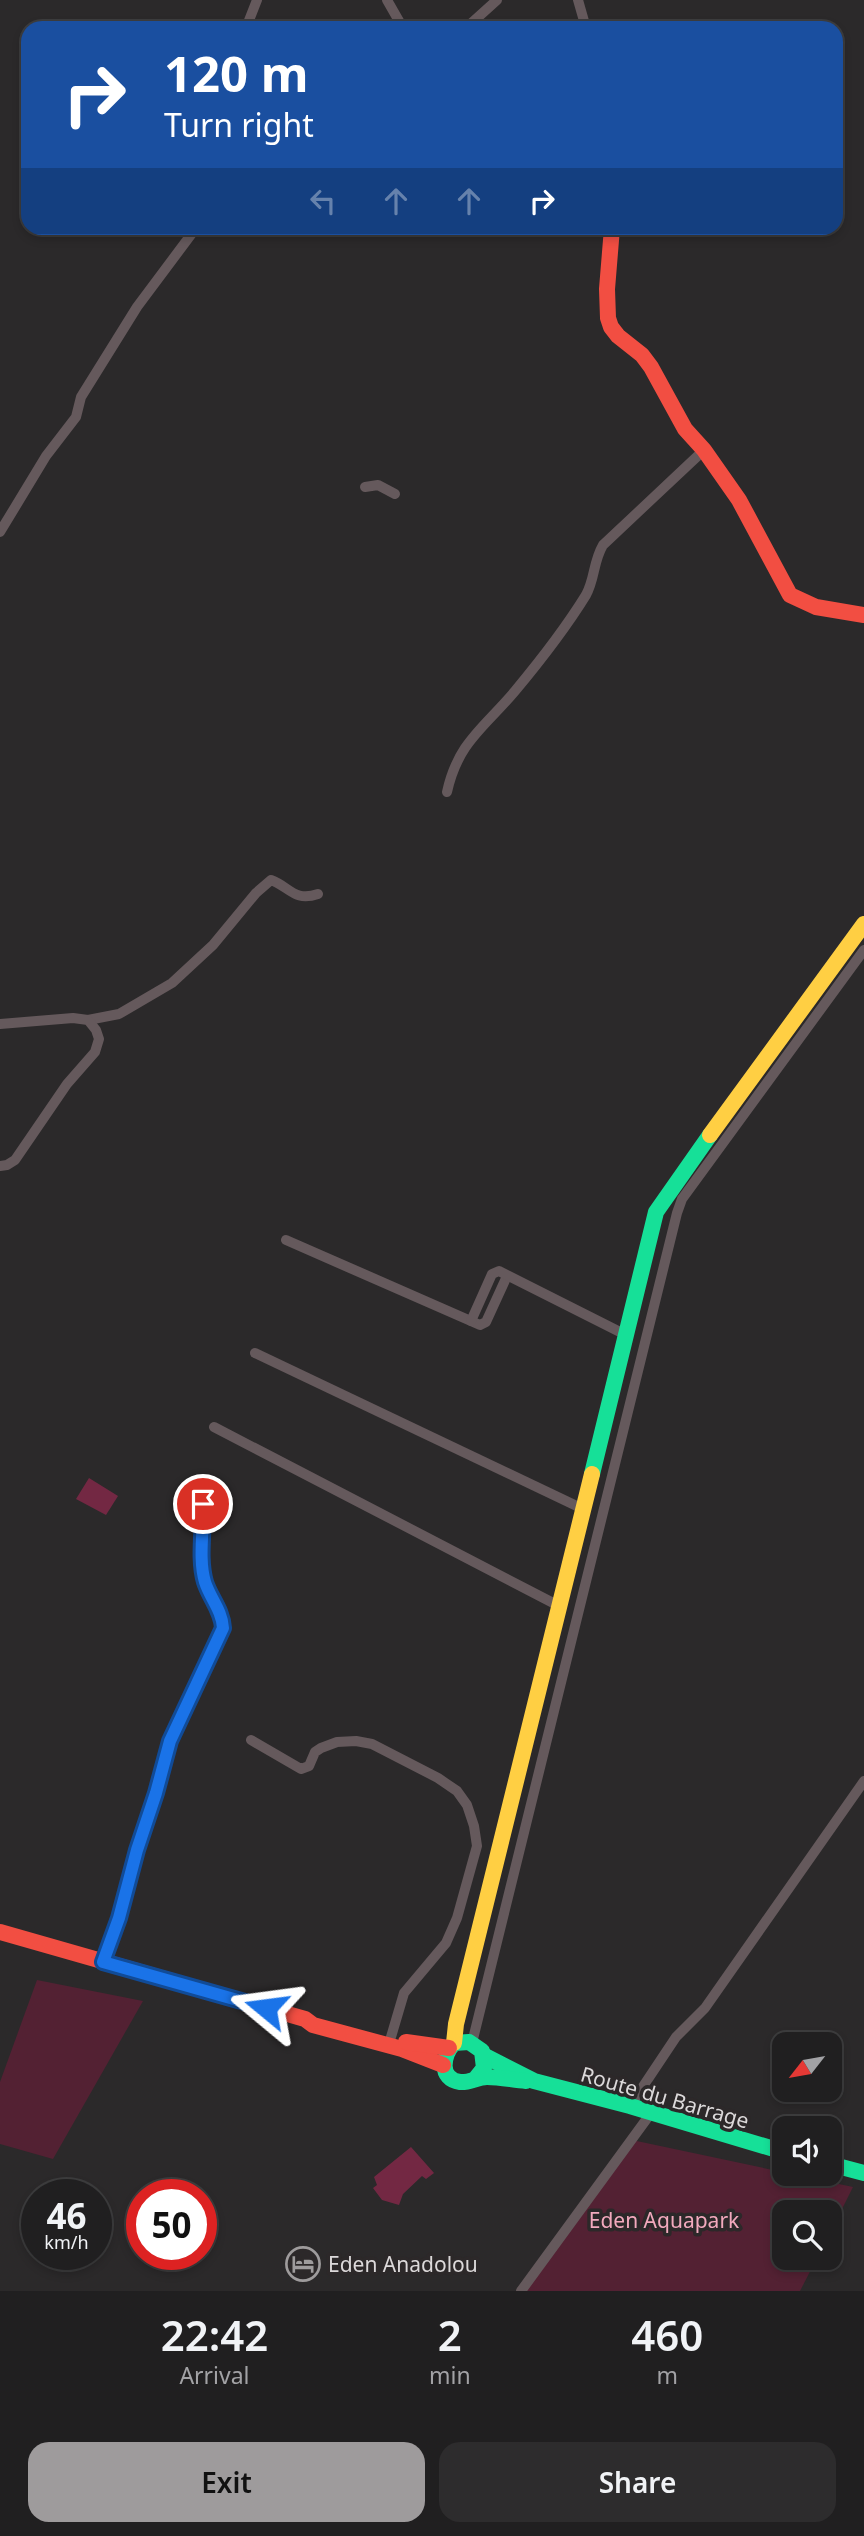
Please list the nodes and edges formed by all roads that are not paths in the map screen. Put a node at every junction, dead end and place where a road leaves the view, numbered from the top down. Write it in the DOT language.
graph roads {
  1 [pos="257,0"];
  2 [pos="387,0"];
  3 [pos="496,0"];
  4 [pos="578,0"];
  5 [pos="249,21"];
  6 [pos="398,21"];
  7 [pos="474,21"];
  8 [pos="584,21"];
  9 [pos="191,235"];
  10 [pos="611,235"];
  11 [pos="704,450"];
  12 [pos="365,487"];
  13 [pos="395,494"];
  14 [pos="0,532"];
  15 [pos="864,615"];
  16 [pos="447,792"];
  17 [pos="318,894"];
  18 [pos="864,924"];
  19 [pos="864,950"];
  20 [pos="88,1020"];
  21 [pos="0,1024"];
  22 [pos="0,1166"];
  23 [pos="286,1240"];
  24 [pos="626,1335"];
  25 [pos="255,1353"];
  26 [pos="214,1427"];
  27 [pos="203,1504"];
  28 [pos="583,1509"];
  29 [pos="559,1606"];
  30 [pos="251,1740"];
  31 [pos="864,1781"];
  32 [pos="0,1932"];
  33 [pos="103,1962"];
  34 [pos="306,2020"];
  35 [pos="391,2037"];
  36 [pos="451,2045"];
  37 [pos="477,2049"];
  38 [pos="443,2064"];
  39 [pos="476,2078"];
  40 [pos="534,2081"];
  41 [pos="630,2106"];
  42 [pos="650,2113"];
  43 [pos="772,2149"];
  44 [pos="842,2167"];
  45 [pos="864,2173"];
  46 [pos="521,2291"];
  1 -- 5 [label="street"];
  2 -- 6 [label="street"];
  3 -- 7 [label="street"];
  4 -- 8 [label="street"];
  9 -- 14 [label="street"];
  10 -- 11 [label="street"];
  11 -- 15 [label="street"];
  11 -- 16 [label="street"];
  12 -- 13 [label="street"];
  17 -- 20 [label="street"];
  18 -- 24 [label="street"];
  19 -- 37 [label="street"];
  20 -- 21 [label="street"];
  20 -- 22 [label="street"];
  23 -- 24 [label="street"];
  24 -- 28 [label="street"];
  25 -- 28 [label="street"];
  26 -- 29 [label="street"];
  27 -- 33 [label="street"];
  28 -- 29 [label="street"];
  29 -- 36 [label="street"];
  30 -- 35 [label="street"];
  31 -- 41 [label="street"];
  32 -- 33 [label="street, Route du Barrage"];
  33 -- 34 [label="street, Route du Barrage"];
  34 -- 35 [label="street, Route du Barrage"];
  34 -- 38 [label="street, Route du Barrage"];
  35 -- 36 [label="street, Route du Barrage"];
  36 -- 37 [label="street, Route du Barrage"];
  36 -- 38 [label="street"];
  37 -- 39 [label="street"];
  37 -- 40 [label="street, Route du Barrage"];
  38 -- 39 [label="street, Route du Barrage"];
  39 -- 40 [label="street, Route du Barrage"];
  40 -- 41 [label="street, Route du Barrage"];
  41 -- 42 [label="street, Route du Barrage"];
  42 -- 43 [label="street, Route du Barrage"];
  42 -- 46 [label="street"];
  44 -- 45 [label="street"];
}
